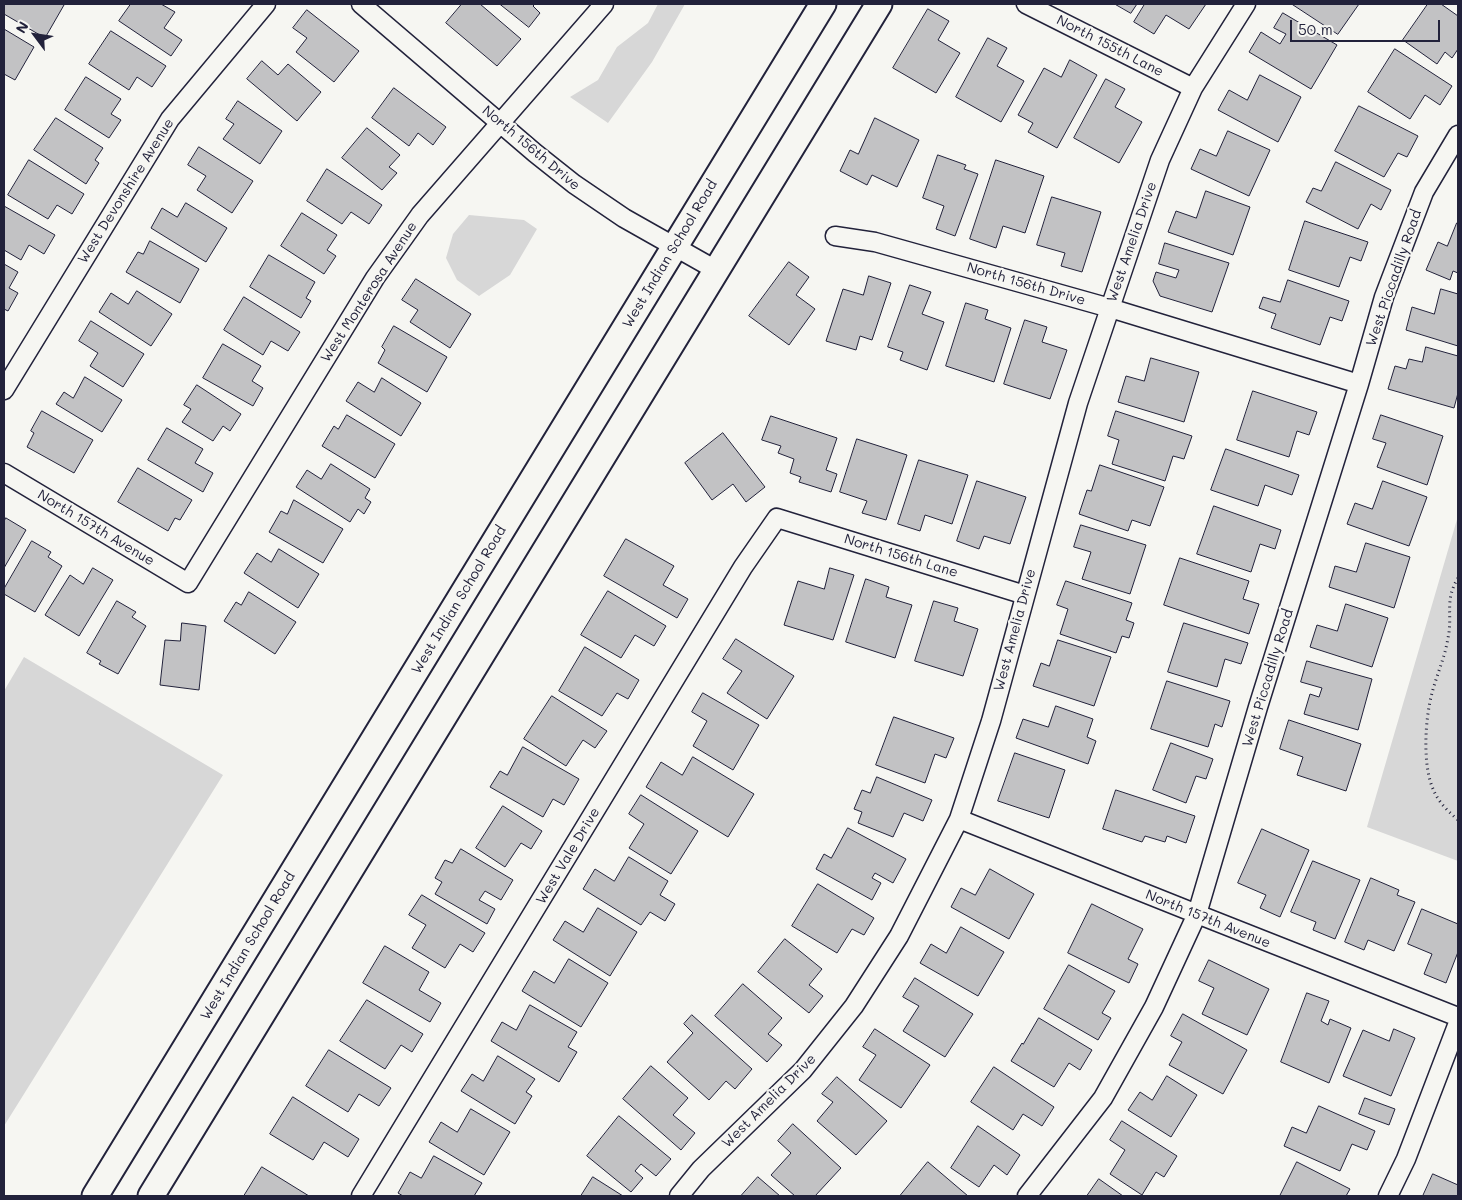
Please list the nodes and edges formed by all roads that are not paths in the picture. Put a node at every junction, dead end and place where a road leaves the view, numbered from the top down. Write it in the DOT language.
graph roads {
  1 [pos="266,4"];
  2 [pos="361,4"];
  3 [pos="604,4"];
  4 [pos="822,4"];
  5 [pos="879,4"];
  6 [pos="1026,4"];
  7 [pos="1246,4"];
  8 [pos="1193,88"];
  9 [pos="500,122"];
  10 [pos="1458,135"];
  11 [pos="835,236"];
  12 [pos="675,247"];
  13 [pos="716,270"];
  14 [pos="1110,308"];
  15 [pos="1358,384"];
  16 [pos="4,390"];
  17 [pos="4,472"];
  18 [pos="777,518"];
  19 [pos="188,583"];
  20 [pos="1025,595"];
  21 [pos="959,819"];
  22 [pos="1197,914"];
  23 [pos="1458,1017"];
  24 [pos="1458,1023"];
  25 [pos="95,1196"];
  26 [pos="151,1196"];
  27 [pos="361,1196"];
  28 [pos="679,1196"];
  29 [pos="1027,1196"];
  30 [pos="1388,1196"];
  1 -- 16 [label="street, West Devonshire Avenue"];
  2 -- 9 [label="street, North 156th Drive"];
  3 -- 9 [label="street, West Monterosa Avenue"];
  4 -- 12 [label="main road, West Indian School Road"];
  5 -- 13 [label="main road"];
  6 -- 8 [label="street, North 155th Lane"];
  7 -- 8 [label="street, West Amelia Drive"];
  8 -- 14 [label="street, West Amelia Drive"];
  9 -- 12 [label="street, North 156th Drive"];
  9 -- 19 [label="street, West Monterosa Avenue"];
  10 -- 15 [label="street, West Piccadilly Road"];
  11 -- 14 [label="street, North 156th Drive"];
  12 -- 13 [label="street, North 156th Drive"];
  12 -- 25 [label="main road, West Indian School Road"];
  13 -- 26 [label="main road"];
  14 -- 15 [label="street, North 156th Drive"];
  14 -- 20 [label="street, West Amelia Drive"];
  15 -- 22 [label="street, West Piccadilly Road"];
  17 -- 19 [label="street, North 157th Avenue"];
  18 -- 20 [label="street, North 156th Lane"];
  18 -- 27 [label="street, West Vale Drive"];
  20 -- 21 [label="street, West Amelia Drive"];
  21 -- 22 [label="street, North 157th Avenue"];
  21 -- 28 [label="street, West Amelia Drive"];
  22 -- 23 [label="street, North 157th Avenue"];
  22 -- 29 [label="street, West Piccadilly Road"];
  24 -- 30 [label="street"];
}
